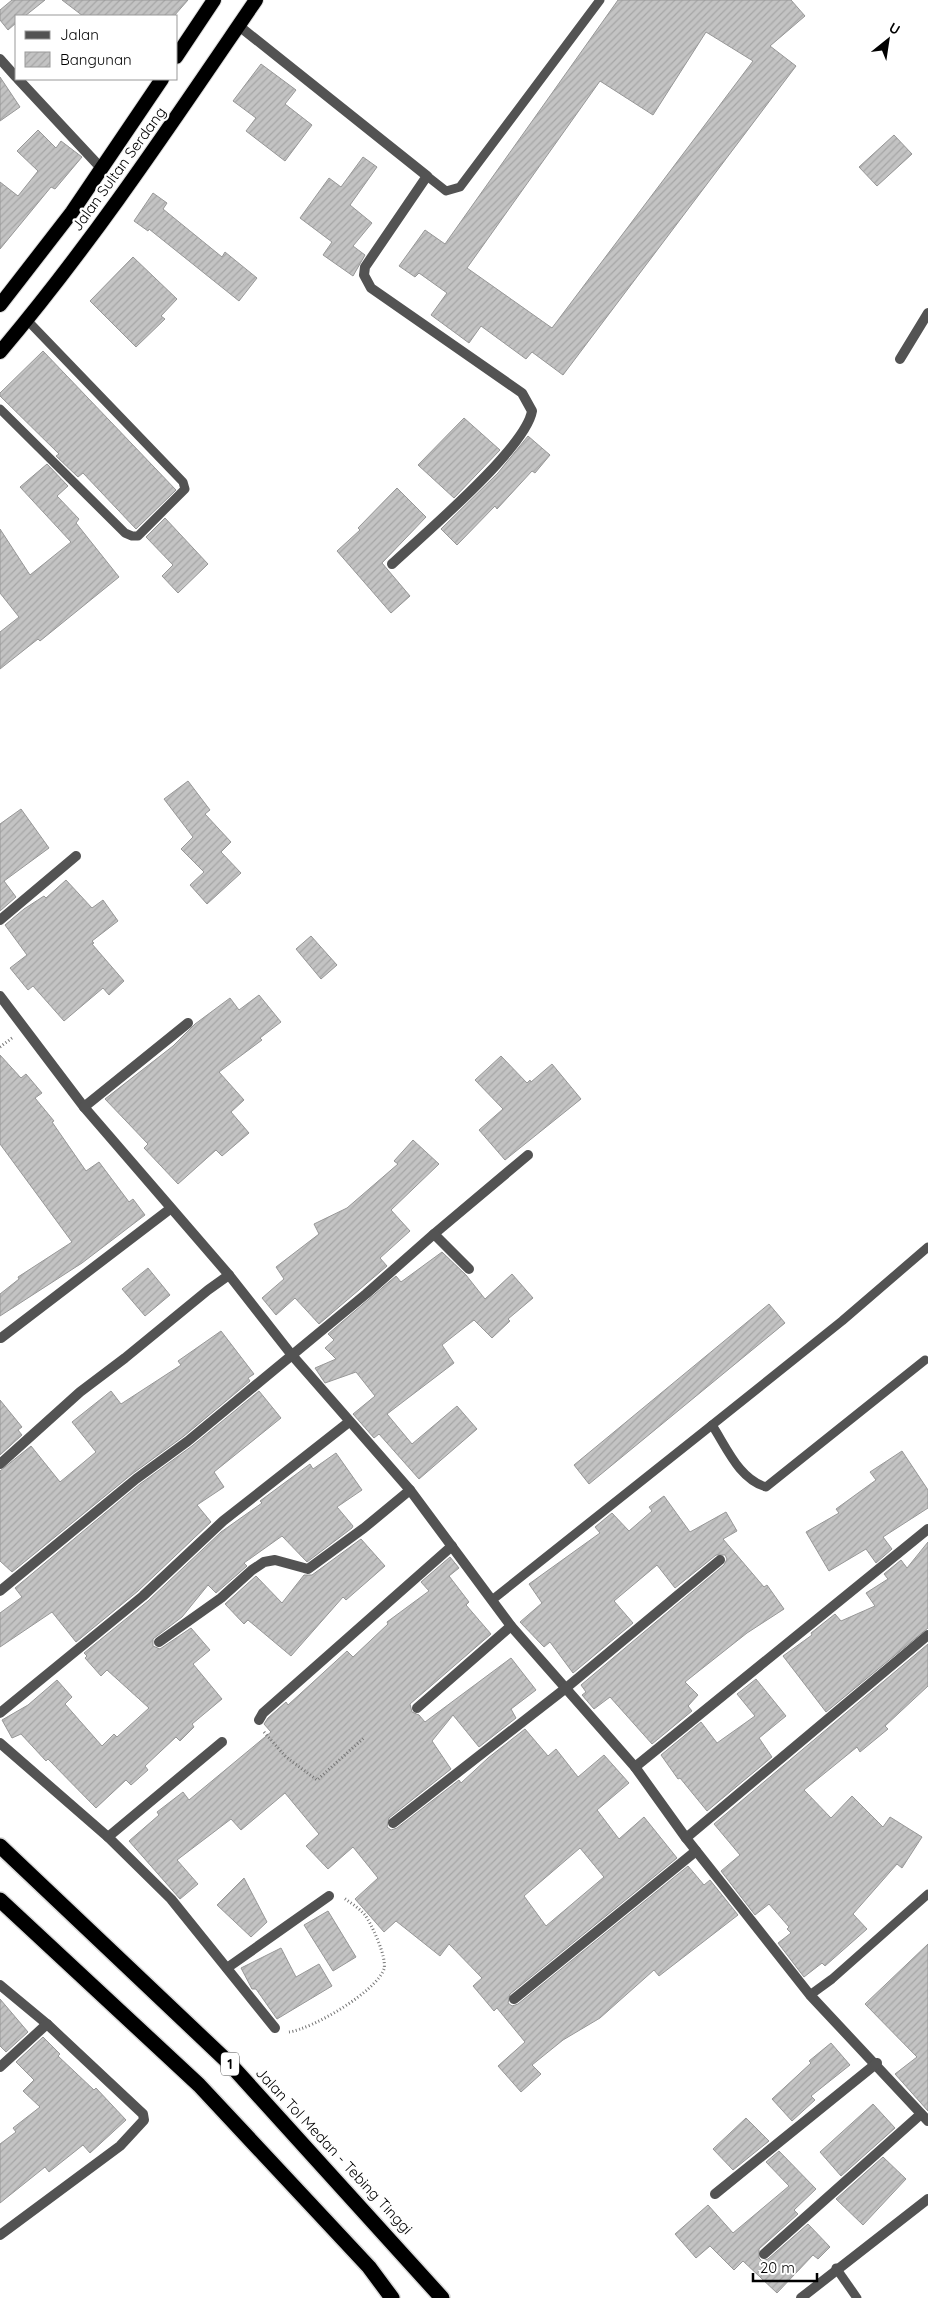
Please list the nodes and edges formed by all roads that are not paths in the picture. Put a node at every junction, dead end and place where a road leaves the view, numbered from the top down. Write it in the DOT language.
graph roads {
  1 [pos="214,0"];
  2 [pos="256,0"];
  3 [pos="600,0"];
  4 [pos="239,26"];
  5 [pos="178,54"];
  6 [pos="0,59"];
  7 [pos="15,76"];
  8 [pos="19,80"];
  9 [pos="161,80"];
  10 [pos="101,168"];
  11 [pos="427,176"];
  12 [pos="0,305"];
  13 [pos="928,313"];
  14 [pos="27,320"];
  15 [pos="0,352"];
  16 [pos="900,359"];
  17 [pos="0,409"];
  18 [pos="392,564"];
  19 [pos="76,856"];
  20 [pos="0,920"];
  21 [pos="0,996"];
  22 [pos="188,1023"];
  23 [pos="84,1107"];
  24 [pos="528,1155"];
  25 [pos="170,1209"];
  26 [pos="434,1234"];
  27 [pos="928,1247"];
  28 [pos="469,1269"];
  29 [pos="229,1275"];
  30 [pos="1,1338"];
  31 [pos="291,1354"];
  32 [pos="925,1360"];
  33 [pos="349,1422"];
  34 [pos="712,1425"];
  35 [pos="0,1464"];
  36 [pos="410,1490"];
  37 [pos="928,1528"];
  38 [pos="452,1546"];
  39 [pos="720,1560"];
  40 [pos="0,1591"];
  41 [pos="492,1600"];
  42 [pos="511,1626"];
  43 [pos="928,1635"];
  44 [pos="159,1642"];
  45 [pos="566,1688"];
  46 [pos="417,1708"];
  47 [pos="0,1714"];
  48 [pos="259,1720"];
  49 [pos="222,1742"];
  50 [pos="0,1743"];
  51 [pos="635,1767"];
  52 [pos="392,1823"];
  53 [pos="108,1837"];
  54 [pos="686,1838"];
  55 [pos="0,1846"];
  56 [pos="696,1852"];
  57 [pos="928,1894"];
  58 [pos="329,1896"];
  59 [pos="0,1900"];
  60 [pos="227,1968"];
  61 [pos="2,1991"];
  62 [pos="810,1995"];
  63 [pos="514,1999"];
  64 [pos="47,2024"];
  65 [pos="275,2028"];
  66 [pos="877,2063"];
  67 [pos="0,2067"];
  68 [pos="925,2117"];
  69 [pos="716,2194"];
  70 [pos="928,2199"];
  71 [pos="0,2235"];
  72 [pos="764,2254"];
  73 [pos="836,2268"];
  74 [pos="392,2298"];
  75 [pos="442,2298"];
  76 [pos="801,2298"];
  77 [pos="857,2298"];
  1 -- 5 [label="highway"];
  2 -- 4 [label="highway, Jalan Sultan Serdang"];
  3 -- 11 [label="lane"];
  4 -- 11 [label="street"];
  4 -- 14 [label="highway, Jalan Sultan Serdang"];
  6 -- 7 [label="street"];
  8 -- 10 [label="street"];
  9 -- 10 [label="highway, Jalan Sultan Serdang"];
  10 -- 12 [label="highway, Jalan Sultan Serdang"];
  11 -- 18 [label="street"];
  13 -- 16 [label="street"];
  14 -- 15 [label="highway, Jalan Sultan Serdang"];
  14 -- 17 [label="lane"];
  19 -- 20 [label="street"];
  21 -- 23 [label="street"];
  22 -- 23 [label="street"];
  23 -- 25 [label="street"];
  24 -- 26 [label="street"];
  25 -- 29 [label="street"];
  25 -- 30 [label="street"];
  26 -- 28 [label="street"];
  26 -- 31 [label="street"];
  27 -- 34 [label="lane"];
  29 -- 31 [label="street"];
  29 -- 35 [label="street"];
  31 -- 33 [label="street"];
  31 -- 40 [label="street"];
  32 -- 34 [label="lane"];
  33 -- 36 [label="street"];
  33 -- 47 [label="street"];
  34 -- 41 [label="lane"];
  36 -- 38 [label="street"];
  36 -- 44 [label="street"];
  37 -- 51 [label="street"];
  38 -- 41 [label="street"];
  38 -- 48 [label="street"];
  39 -- 45 [label="street"];
  41 -- 42 [label="street"];
  42 -- 45 [label="street"];
  42 -- 46 [label="street"];
  43 -- 54 [label="street"];
  45 -- 51 [label="street"];
  45 -- 52 [label="street"];
  49 -- 53 [label="street"];
  50 -- 53 [label="street"];
  51 -- 54 [label="street"];
  53 -- 60 [label="street"];
  54 -- 56 [label="street"];
  55 -- 75 [label="highway, Jalan Tol Medan - Tebing Tinggi / 1"];
  56 -- 62 [label="street"];
  56 -- 63 [label="street"];
  57 -- 62 [label="lane"];
  58 -- 60 [label="street"];
  59 -- 74 [label="highway"];
  60 -- 65 [label="street"];
  61 -- 64 [label="street"];
  62 -- 66 [label="street"];
  64 -- 67 [label="street"];
  64 -- 71 [label="street"];
  66 -- 68 [label="street"];
  66 -- 69 [label="street"];
  68 -- 72 [label="street"];
  70 -- 73 [label="street"];
  73 -- 76 [label="street"];
  73 -- 77 [label="lane"];
}
